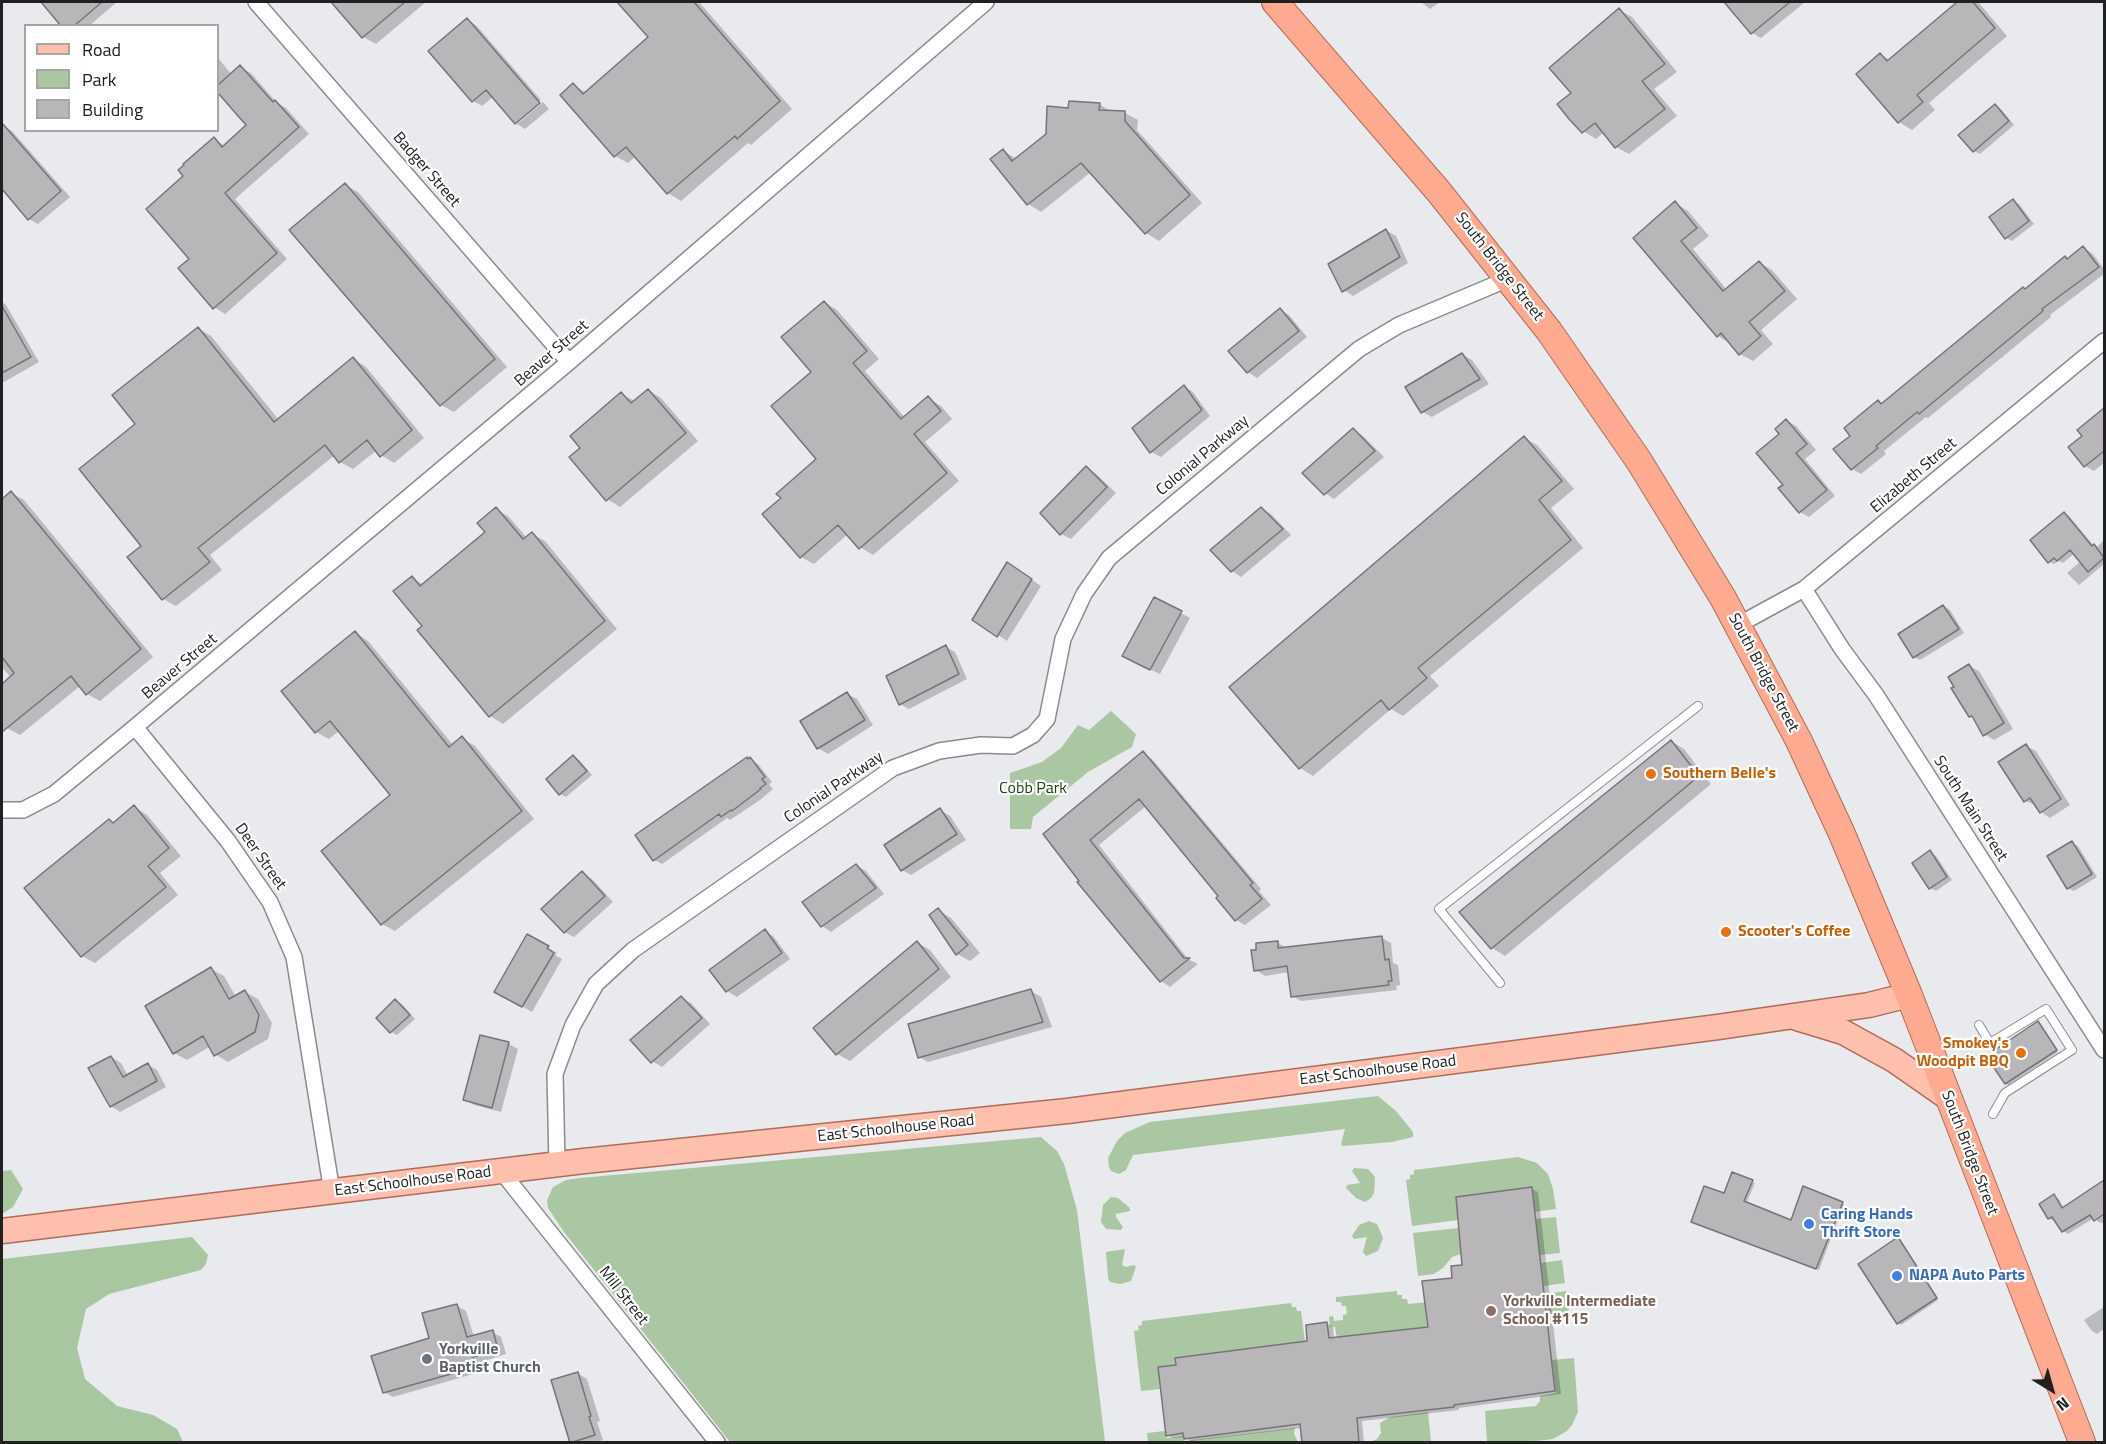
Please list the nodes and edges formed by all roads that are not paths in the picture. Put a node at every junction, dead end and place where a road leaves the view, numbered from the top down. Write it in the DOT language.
graph roads {
  1 [pos="256,2"];
  2 [pos="986,2"];
  3 [pos="1275,2"];
  4 [pos="1508,279"];
  5 [pos="2104,341"];
  6 [pos="569,362"];
  7 [pos="1804,589"];
  8 [pos="1738,625"];
  9 [pos="1698,706"];
  10 [pos="135,727"];
  11 [pos="2,810"];
  12 [pos="1500,982"];
  13 [pos="1909,995"];
  14 [pos="1789,1016"];
  15 [pos="1978,1025"];
  16 [pos="2104,1049"];
  17 [pos="1947,1097"];
  18 [pos="1993,1114"];
  19 [pos="557,1164"];
  20 [pos="501,1171"];
  21 [pos="332,1192"];
  22 [pos="2,1231"];
  23 [pos="717,1443"];
  24 [pos="2082,1443"];
  1 -- 6 [label="street, Badger Street"];
  2 -- 6 [label="street, Beaver Street"];
  3 -- 4 [label="highway, South Bridge Street"];
  4 -- 8 [label="highway, South Bridge Street"];
  4 -- 19 [label="street, Colonial Parkway"];
  5 -- 7 [label="street, Elizabeth Street"];
  6 -- 10 [label="street, Beaver Street"];
  7 -- 8 [label="street, Elizabeth Street"];
  7 -- 16 [label="street, South Main Street"];
  8 -- 13 [label="highway, South Bridge Street"];
  9 -- 12 [label="lane"];
  10 -- 11 [label="street"];
  10 -- 21 [label="street, Deer Street"];
  13 -- 14 [label="main road, East Schoolhouse Road"];
  13 -- 17 [label="highway, South Bridge Street"];
  14 -- 17 [label="main road, East Schoolhouse Road"];
  14 -- 19 [label="main road, East Schoolhouse Road"];
  15 -- 18 [label="lane"];
  17 -- 24 [label="highway, South Bridge Street"];
  19 -- 20 [label="main road, East Schoolhouse Road"];
  20 -- 21 [label="main road, East Schoolhouse Road"];
  20 -- 23 [label="street, Mill Street"];
  21 -- 22 [label="main road, East Schoolhouse Road"];
}
